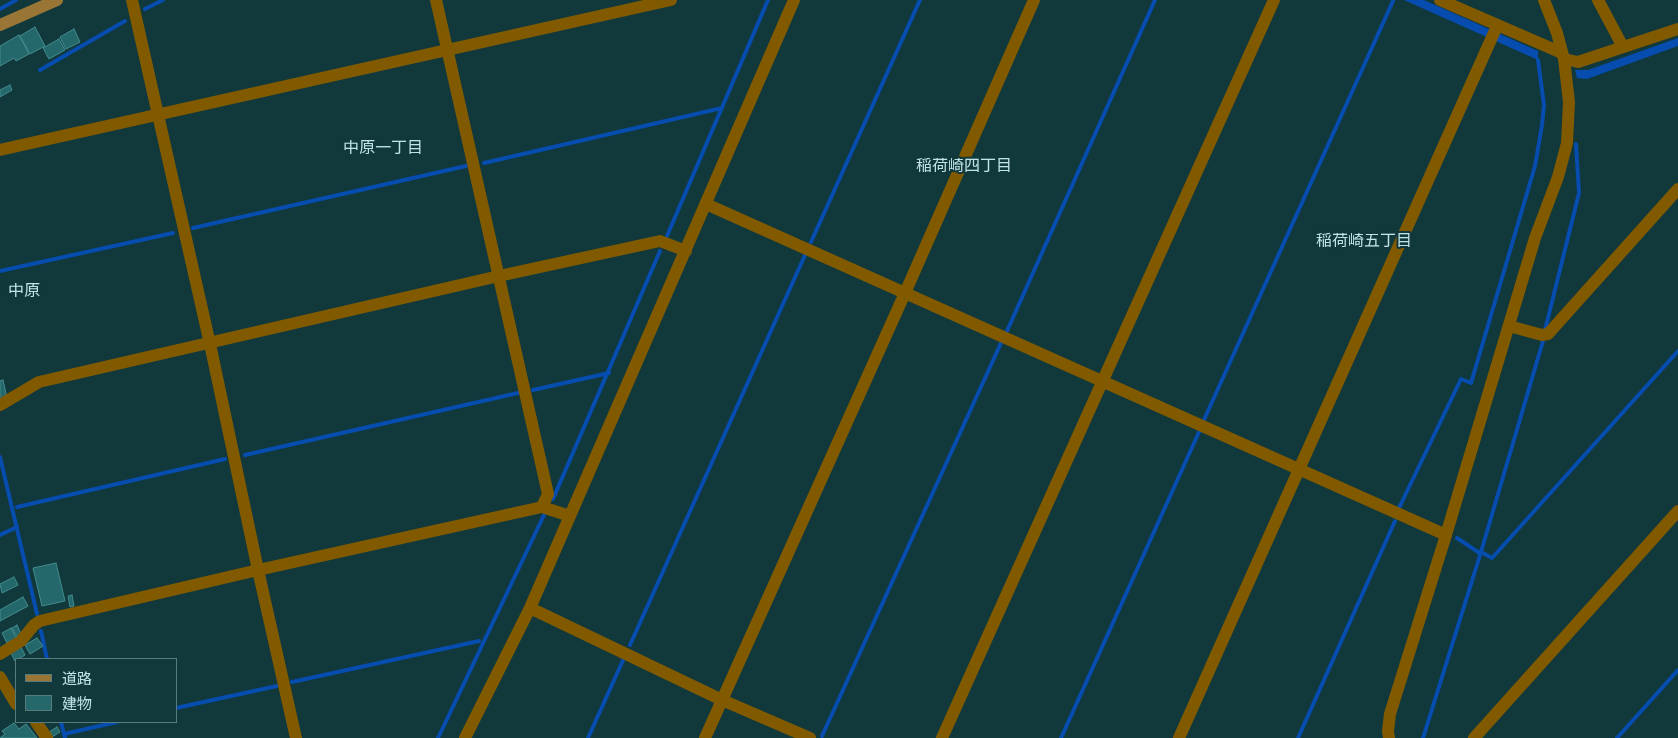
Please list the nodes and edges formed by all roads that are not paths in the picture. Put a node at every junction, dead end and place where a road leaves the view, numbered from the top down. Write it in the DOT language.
graph roads {
  1 [pos="57,0"];
  2 [pos="132,0"];
  3 [pos="436,0"];
  4 [pos="671,0"];
  5 [pos="794,0"];
  6 [pos="1034,0"];
  7 [pos="1274,0"];
  8 [pos="1440,0"];
  9 [pos="1544,0"];
  10 [pos="1598,0"];
  11 [pos="0,25"];
  12 [pos="1497,26"];
  13 [pos="1678,29"];
  14 [pos="1623,47"];
  15 [pos="447,49"];
  16 [pos="1563,56"];
  17 [pos="158,115"];
  18 [pos="0,150"];
  19 [pos="1678,189"];
  20 [pos="706,204"];
  21 [pos="686,251"];
  22 [pos="499,276"];
  23 [pos="905,293"];
  24 [pos="1509,326"];
  25 [pos="210,344"];
  26 [pos="1102,382"];
  27 [pos="0,405"];
  28 [pos="1300,471"];
  29 [pos="542,507"];
  30 [pos="1678,511"];
  31 [pos="570,516"];
  32 [pos="1446,535"];
  33 [pos="258,570"];
  34 [pos="530,608"];
  35 [pos="0,654"];
  36 [pos="0,677"];
  37 [pos="722,700"];
  38 [pos="15,702"];
  39 [pos="37,723"];
  40 [pos="46,738"];
  41 [pos="296,738"];
  42 [pos="465,738"];
  43 [pos="705,738"];
  44 [pos="810,738"];
  45 [pos="942,738"];
  46 [pos="1179,738"];
  47 [pos="1388,738"];
  48 [pos="1474,738"];
  1 -- 11 [label="main road"];
  2 -- 17 [label="street"];
  3 -- 15 [label="street"];
  4 -- 15 [label="street"];
  5 -- 20 [label="street"];
  6 -- 23 [label="street"];
  7 -- 26 [label="street"];
  8 -- 12 [label="street"];
  9 -- 16 [label="street"];
  10 -- 14 [label="street"];
  12 -- 16 [label="street"];
  12 -- 28 [label="street"];
  13 -- 14 [label="street"];
  14 -- 16 [label="street"];
  15 -- 17 [label="street"];
  15 -- 22 [label="street"];
  16 -- 24 [label="street"];
  17 -- 18 [label="street"];
  17 -- 25 [label="street"];
  19 -- 24 [label="street"];
  20 -- 21 [label="street"];
  20 -- 23 [label="street"];
  21 -- 22 [label="street"];
  21 -- 31 [label="street"];
  22 -- 25 [label="street"];
  22 -- 29 [label="street"];
  23 -- 26 [label="street"];
  23 -- 37 [label="street"];
  24 -- 32 [label="street"];
  25 -- 27 [label="street"];
  25 -- 33 [label="street"];
  26 -- 28 [label="street"];
  26 -- 45 [label="street"];
  28 -- 32 [label="street"];
  28 -- 46 [label="street"];
  29 -- 31 [label="street"];
  29 -- 33 [label="street"];
  30 -- 48 [label="street"];
  31 -- 34 [label="street"];
  32 -- 47 [label="street"];
  33 -- 35 [label="street"];
  33 -- 41 [label="street"];
  34 -- 37 [label="street"];
  34 -- 42 [label="street"];
  36 -- 38 [label="street"];
  37 -- 43 [label="street"];
  37 -- 44 [label="street"];
  39 -- 40 [label="street"];
}
